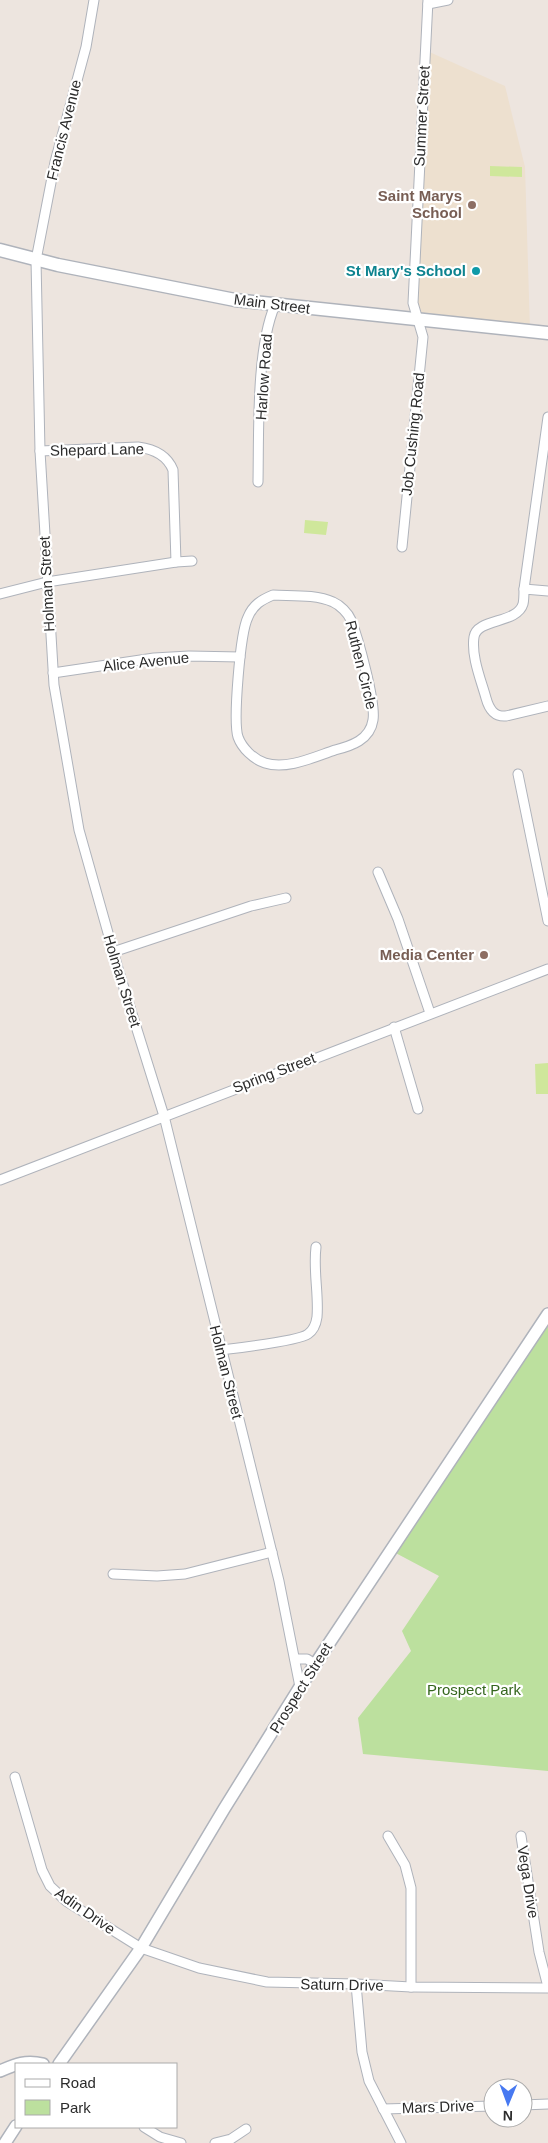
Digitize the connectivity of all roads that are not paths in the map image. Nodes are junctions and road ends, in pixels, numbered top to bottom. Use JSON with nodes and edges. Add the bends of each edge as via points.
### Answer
{"nodes":[{"id":1,"x":94,"y":0,"type":"edge"},
{"id":2,"x":448,"y":0,"type":"edge"},
{"id":3,"x":428,"y":2,"type":"edge"},
{"id":4,"x":0,"y":250,"type":"edge"},
{"id":5,"x":36,"y":260,"type":"junction"},
{"id":6,"x":275,"y":305,"type":"junction"},
{"id":7,"x":420,"y":321,"type":"junction"},
{"id":8,"x":548,"y":333,"type":"edge"},
{"id":9,"x":548,"y":417,"type":"edge"},
{"id":10,"x":40,"y":451,"type":"junction"},
{"id":11,"x":258,"y":482,"type":"dead end"},
{"id":12,"x":402,"y":547,"type":"dead end"},
{"id":13,"x":192,"y":561,"type":"dead end"},
{"id":14,"x":176,"y":562,"type":"junction"},
{"id":15,"x":47,"y":582,"type":"junction"},
{"id":16,"x":524,"y":589,"type":"junction"},
{"id":17,"x":548,"y":591,"type":"edge"},
{"id":18,"x":0,"y":594,"type":"edge"},
{"id":19,"x":240,"y":658,"type":"junction"},
{"id":20,"x":53,"y":673,"type":"junction"},
{"id":21,"x":548,"y":706,"type":"edge"},
{"id":22,"x":518,"y":774,"type":"dead end"},
{"id":23,"x":378,"y":872,"type":"dead end"},
{"id":24,"x":286,"y":898,"type":"dead end"},
{"id":25,"x":548,"y":921,"type":"edge"},
{"id":26,"x":113,"y":952,"type":"junction"},
{"id":27,"x":548,"y":969,"type":"edge"},
{"id":28,"x":430,"y":1012,"type":"junction"},
{"id":29,"x":394,"y":1027,"type":"junction"},
{"id":30,"x":418,"y":1109,"type":"dead end"},
{"id":31,"x":164,"y":1116,"type":"junction"},
{"id":32,"x":0,"y":1180,"type":"edge"},
{"id":33,"x":316,"y":1248,"type":"dead end"},
{"id":34,"x":548,"y":1314,"type":"edge"},
{"id":35,"x":221,"y":1350,"type":"junction"},
{"id":36,"x":272,"y":1552,"type":"junction"},
{"id":37,"x":113,"y":1574,"type":"dead end"},
{"id":38,"x":295,"y":1659,"type":"junction"},
{"id":39,"x":315,"y":1664,"type":"junction"},
{"id":40,"x":300,"y":1687,"type":"junction"},
{"id":41,"x":15,"y":1777,"type":"dead end"},
{"id":42,"x":388,"y":1836,"type":"dead end"},
{"id":43,"x":521,"y":1836,"type":"dead end"},
{"id":44,"x":141,"y":1948,"type":"junction"},
{"id":45,"x":356,"y":1984,"type":"junction"},
{"id":46,"x":411,"y":1987,"type":"junction"},
{"id":47,"x":548,"y":1987,"type":"edge"},
{"id":48,"x":19,"y":2063,"type":"edge"},
{"id":49,"x":39,"y":2063,"type":"edge"},
{"id":50,"x":60,"y":2063,"type":"edge"},
{"id":51,"x":15,"y":2065,"type":"edge"},
{"id":52,"x":0,"y":2071,"type":"edge"},
{"id":53,"x":533,"y":2104,"type":"edge"},
{"id":54,"x":548,"y":2104,"type":"edge"},
{"id":55,"x":483,"y":2106,"type":"edge"},
{"id":56,"x":383,"y":2109,"type":"junction"},
{"id":57,"x":15,"y":2128,"type":"edge"},
{"id":58,"x":146,"y":2128,"type":"edge"},
{"id":59,"x":246,"y":2129,"type":"dead end"},
{"id":60,"x":5,"y":2143,"type":"edge"},
{"id":61,"x":181,"y":2143,"type":"edge"},
{"id":62,"x":215,"y":2143,"type":"edge"},
{"id":63,"x":401,"y":2143,"type":"edge"}],
"edges":[{"from":1,"to":5,"type":"street","name":"Francis Avenue","via":[[86,47],[55,162]]},
{"from":2,"to":3,"type":"street"},
{"from":3,"to":7,"type":"street","name":"Summer Street","via":[[414,303]]},
{"from":4,"to":5,"type":"main road","name":"Main Street"},
{"from":5,"to":6,"type":"main road","name":"Main Street","via":[[234,300]]},
{"from":5,"to":10,"type":"street","name":"Holman Street"},
{"from":6,"to":7,"type":"main road","name":"Main Street"},
{"from":6,"to":11,"type":"street","name":"Harlow Road","via":[[268,321],[263,365]]},
{"from":7,"to":8,"type":"main road","name":"Main Street"},
{"from":7,"to":12,"type":"street","name":"Job Cushing Road","via":[[423,337]]},
{"from":9,"to":16,"type":"street"},
{"from":10,"to":14,"type":"street","name":"Shepard Lane","via":[[138,447],[161,454],[173,470]]},
{"from":10,"to":15,"type":"street","name":"Holman Street"},
{"from":13,"to":14,"type":"street"},
{"from":14,"to":15,"type":"street"},
{"from":15,"to":18,"type":"street"},
{"from":15,"to":20,"type":"street","name":"Holman Street"},
{"from":16,"to":17,"type":"street"},
{"from":16,"to":21,"type":"street","via":[[523,605],[515,615],[477,630],[475,654],[488,705],[494,713],[506,716]]},
{"from":19,"to":19,"type":"street","name":"Ruthen Circle","via":[[237,730],[244,747],[258,760],[272,764],[293,763],[355,745],[370,730],[374,716],[372,695],[351,618],[333,602],[273,596],[261,600],[247,618]]},
{"from":19,"to":20,"type":"street","name":"Alice Avenue","via":[[154,658]]},
{"from":20,"to":26,"type":"street","name":"Holman Street","via":[[74,808]]},
{"from":22,"to":25,"type":"street"},
{"from":23,"to":28,"type":"street"},
{"from":24,"to":26,"type":"street","via":[[251,906]]},
{"from":26,"to":31,"type":"street","name":"Holman Street"},
{"from":27,"to":28,"type":"street","name":"Spring Street"},
{"from":28,"to":29,"type":"street","name":"Spring Street"},
{"from":29,"to":30,"type":"street"},
{"from":29,"to":31,"type":"street","name":"Spring Street"},
{"from":31,"to":32,"type":"street","name":"Spring Street"},
{"from":31,"to":35,"type":"street","name":"Holman Street"},
{"from":33,"to":35,"type":"street","via":[[317,1318],[308,1335]]},
{"from":34,"to":39,"type":"street","name":"Prospect Street"},
{"from":35,"to":36,"type":"street","name":"Holman Street"},
{"from":36,"to":37,"type":"street","via":[[186,1574]]},
{"from":36,"to":38,"type":"street","name":"Holman Street"},
{"from":38,"to":39,"type":"street","via":[[307,1659]]},
{"from":38,"to":40,"type":"street","name":"Holman Street"},
{"from":39,"to":40,"type":"street","name":"Prospect Street"},
{"from":40,"to":44,"type":"street","name":"Prospect Street"},
{"from":41,"to":44,"type":"street","name":"Adin Drive","via":[[42,1870],[50,1886],[66,1901]]},
{"from":42,"to":46,"type":"street","via":[[405,1865],[412,1888]]},
{"from":43,"to":47,"type":"street","name":"Vega Drive","via":[[539,1952]]},
{"from":44,"to":45,"type":"street","name":"Saturn Drive","via":[[199,1968],[252,1981]]},
{"from":44,"to":50,"type":"street","name":"Prospect Street"},
{"from":45,"to":46,"type":"street","name":"Saturn Drive"},
{"from":45,"to":56,"type":"street","via":[[364,2062]]},
{"from":46,"to":47,"type":"street","name":"Saturn Drive"},
{"from":48,"to":49,"type":"street"},
{"from":51,"to":52,"type":"street"},
{"from":53,"to":54,"type":"street"},
{"from":55,"to":56,"type":"street","name":"Mars Drive"},
{"from":56,"to":63,"type":"street"},
{"from":57,"to":60,"type":"street"},
{"from":58,"to":61,"type":"street"},
{"from":59,"to":62,"type":"street","via":[[231,2140]]}]}
